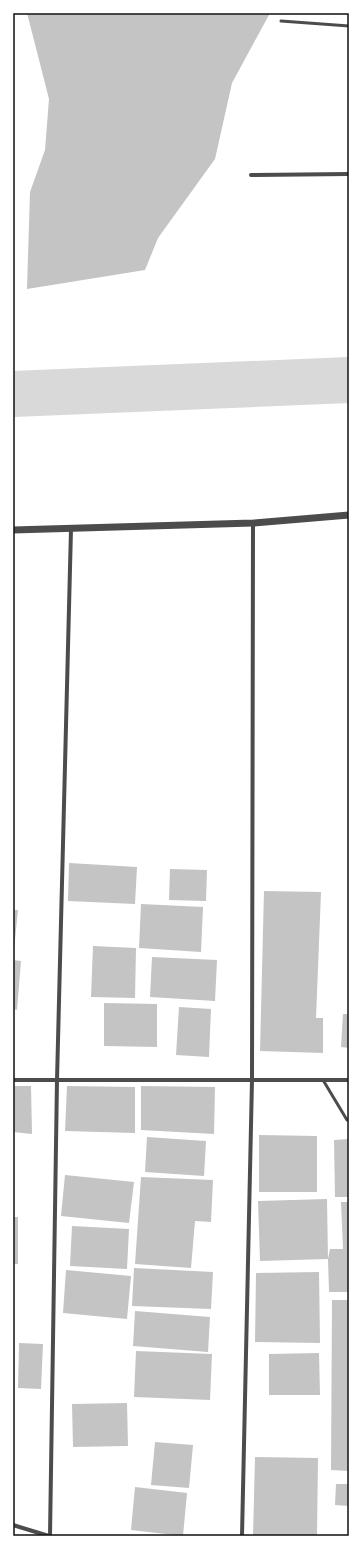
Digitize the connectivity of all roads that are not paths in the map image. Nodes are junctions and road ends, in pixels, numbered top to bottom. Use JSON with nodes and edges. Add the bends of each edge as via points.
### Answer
{"nodes":[{"id":1,"x":280,"y":21,"type":"dead end"},
{"id":2,"x":349,"y":26,"type":"edge"},
{"id":3,"x":349,"y":174,"type":"edge"},
{"id":4,"x":251,"y":175,"type":"dead end"},
{"id":5,"x":349,"y":515,"type":"edge"},
{"id":6,"x":253,"y":523,"type":"junction"},
{"id":7,"x":71,"y":529,"type":"junction"},
{"id":8,"x":13,"y":530,"type":"edge"},
{"id":9,"x":13,"y":1080,"type":"edge"},
{"id":10,"x":58,"y":1080,"type":"junction"},
{"id":11,"x":252,"y":1080,"type":"junction"},
{"id":12,"x":323,"y":1080,"type":"junction"},
{"id":13,"x":349,"y":1080,"type":"edge"},
{"id":14,"x":349,"y":1120,"type":"edge"},
{"id":15,"x":13,"y":1524,"type":"edge"},
{"id":16,"x":50,"y":1536,"type":"edge"},
{"id":17,"x":242,"y":1536,"type":"edge"}],
"edges":[{"from":1,"to":2,"type":"lane"},
{"from":3,"to":4,"type":"street"},
{"from":5,"to":6,"type":"street"},
{"from":6,"to":7,"type":"street"},
{"from":6,"to":11,"type":"street"},
{"from":7,"to":8,"type":"street"},
{"from":7,"to":10,"type":"street"},
{"from":9,"to":10,"type":"street"},
{"from":10,"to":11,"type":"street"},
{"from":10,"to":16,"type":"street"},
{"from":11,"to":12,"type":"street"},
{"from":11,"to":17,"type":"street"},
{"from":12,"to":13,"type":"street"},
{"from":12,"to":14,"type":"lane","via":[[346,1120]]},
{"from":15,"to":16,"type":"street"}]}
